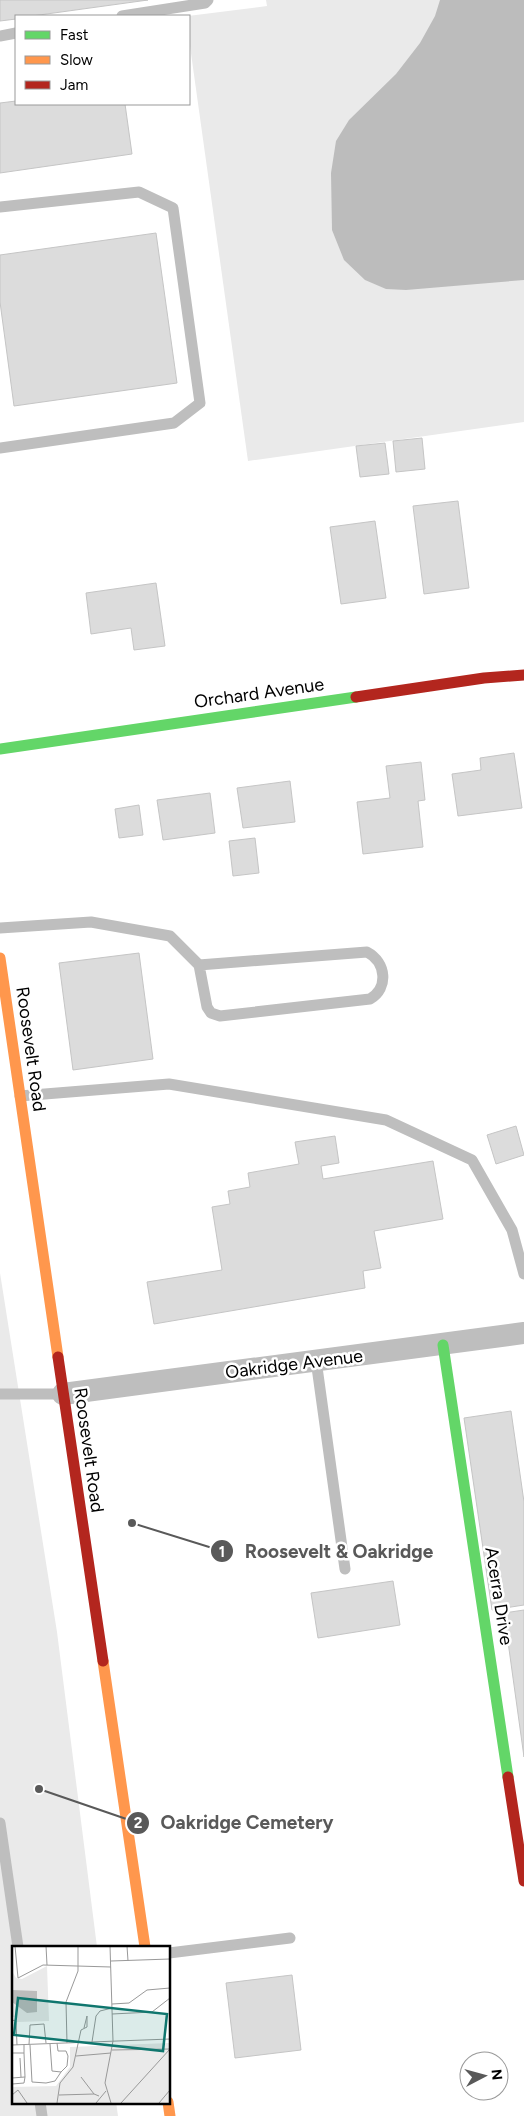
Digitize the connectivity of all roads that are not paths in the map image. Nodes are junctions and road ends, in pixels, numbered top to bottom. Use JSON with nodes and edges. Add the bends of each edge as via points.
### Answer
{"nodes":[{"id":1,"x":208,"y":0,"type":"edge"},
{"id":2,"x":128,"y":15,"type":"edge"},
{"id":3,"x":15,"y":33,"type":"edge"},
{"id":4,"x":0,"y":36,"type":"edge"},
{"id":5,"x":0,"y":207,"type":"edge"},
{"id":6,"x":0,"y":448,"type":"edge"},
{"id":7,"x":524,"y":675,"type":"edge"},
{"id":8,"x":0,"y":749,"type":"edge"},
{"id":9,"x":0,"y":928,"type":"edge"},
{"id":10,"x":0,"y":958,"type":"edge"},
{"id":11,"x":199,"y":965,"type":"junction"},
{"id":12,"x":20,"y":1096,"type":"junction"},
{"id":13,"x":524,"y":1274,"type":"edge"},
{"id":14,"x":524,"y":1333,"type":"edge"},
{"id":15,"x":444,"y":1345,"type":"junction"},
{"id":16,"x":316,"y":1360,"type":"junction"},
{"id":17,"x":0,"y":1394,"type":"edge"},
{"id":18,"x":64,"y":1394,"type":"junction"},
{"id":19,"x":345,"y":1569,"type":"dead end"},
{"id":20,"x":0,"y":1823,"type":"edge"},
{"id":21,"x":524,"y":1881,"type":"edge"},
{"id":22,"x":290,"y":1938,"type":"dead end"},
{"id":23,"x":18,"y":1946,"type":"edge"},
{"id":24,"x":145,"y":1946,"type":"edge"},
{"id":25,"x":170,"y":1953,"type":"edge"}],
"edges":[{"from":1,"to":2,"type":"lane"},
{"from":3,"to":4,"type":"lane"},
{"from":5,"to":6,"type":"lane","via":[[139,192],[173,208],[200,403],[174,423]]},
{"from":7,"to":8,"type":"street","name":"Orchard Avenue","via":[[474,679]]},
{"from":9,"to":11,"type":"lane","via":[[91,922],[170,936]]},
{"from":10,"to":12,"type":"street","name":"Roosevelt Road"},
{"from":11,"to":11,"type":"lane","via":[[367,952],[375,956],[381,967],[382,988],[370,999],[220,1016],[207,1008]]},
{"from":12,"to":13,"type":"lane","via":[[168,1084],[386,1120],[472,1160],[512,1230]]},
{"from":12,"to":18,"type":"street","name":"Roosevelt Road"},
{"from":14,"to":15,"type":"street","name":"Oakridge Avenue"},
{"from":15,"to":16,"type":"street","name":"Oakridge Avenue"},
{"from":15,"to":21,"type":"street","name":"Acerra Drive"},
{"from":16,"to":18,"type":"street","name":"Oakridge Avenue"},
{"from":16,"to":19,"type":"lane"},
{"from":17,"to":18,"type":"lane"},
{"from":18,"to":24,"type":"street","name":"Roosevelt Road"},
{"from":20,"to":23,"type":"lane"},
{"from":22,"to":25,"type":"lane"}]}
